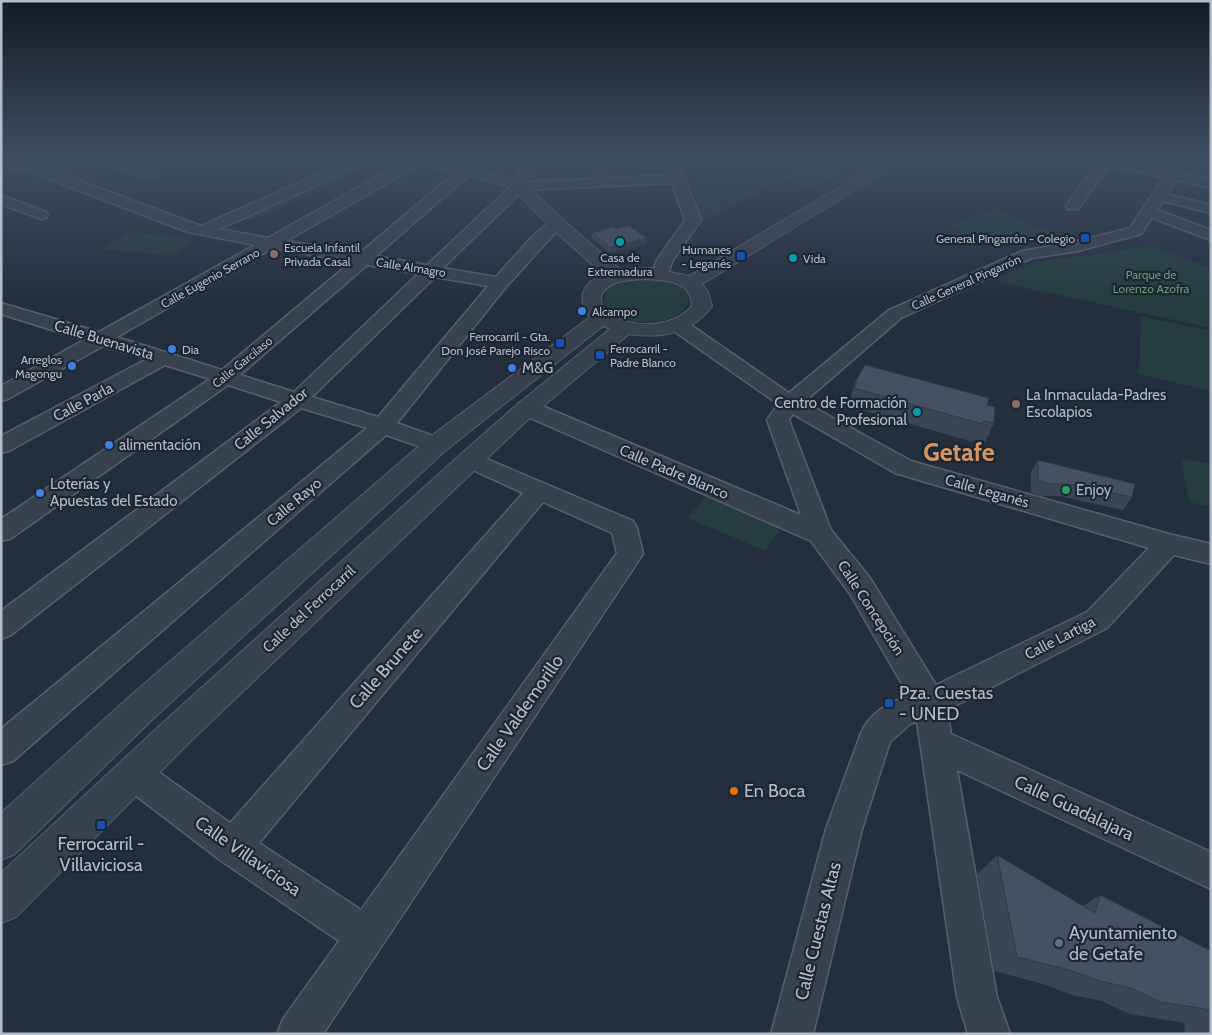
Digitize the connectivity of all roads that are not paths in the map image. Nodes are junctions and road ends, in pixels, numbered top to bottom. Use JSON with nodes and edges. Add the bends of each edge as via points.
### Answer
{"nodes":[{"id":1,"x":17,"y":205,"type":"edge"},
{"id":2,"x":130,"y":205,"type":"edge"},
{"id":3,"x":260,"y":205,"type":"edge"},
{"id":4,"x":335,"y":205,"type":"edge"},
{"id":5,"x":426,"y":205,"type":"edge"},
{"id":6,"x":499,"y":205,"type":"edge"},
{"id":7,"x":538,"y":205,"type":"edge"},
{"id":8,"x":687,"y":205,"type":"edge"},
{"id":9,"x":796,"y":205,"type":"edge"},
{"id":10,"x":811,"y":205,"type":"edge"},
{"id":11,"x":1153,"y":205,"type":"edge"},
{"id":12,"x":1196,"y":205,"type":"edge"},
{"id":13,"x":1211,"y":209,"type":"edge"},
{"id":14,"x":1149,"y":212,"type":"junction"},
{"id":15,"x":41,"y":215,"type":"dead end"},
{"id":16,"x":556,"y":224,"type":"junction"},
{"id":17,"x":204,"y":230,"type":"junction"},
{"id":18,"x":1211,"y":235,"type":"edge"},
{"id":19,"x":272,"y":243,"type":"junction"},
{"id":20,"x":364,"y":259,"type":"junction"},
{"id":21,"x":431,"y":270,"type":"junction"},
{"id":22,"x":617,"y":276,"type":"junction"},
{"id":23,"x":675,"y":278,"type":"junction"},
{"id":24,"x":500,"y":282,"type":"junction"},
{"id":25,"x":1,"y":308,"type":"edge"},
{"id":26,"x":613,"y":322,"type":"junction"},
{"id":27,"x":678,"y":325,"type":"junction"},
{"id":28,"x":100,"y":339,"type":"junction"},
{"id":29,"x":164,"y":358,"type":"junction"},
{"id":30,"x":225,"y":378,"type":"junction"},
{"id":31,"x":1,"y":395,"type":"edge"},
{"id":32,"x":297,"y":400,"type":"junction"},
{"id":33,"x":790,"y":403,"type":"junction"},
{"id":34,"x":527,"y":408,"type":"junction"},
{"id":35,"x":383,"y":426,"type":"junction"},
{"id":36,"x":436,"y":445,"type":"junction"},
{"id":37,"x":1,"y":446,"type":"edge"},
{"id":38,"x":470,"y":460,"type":"junction"},
{"id":39,"x":540,"y":490,"type":"junction"},
{"id":40,"x":1,"y":532,"type":"edge"},
{"id":41,"x":820,"y":534,"type":"junction"},
{"id":42,"x":1169,"y":544,"type":"junction"},
{"id":43,"x":1211,"y":554,"type":"edge"},
{"id":44,"x":1,"y":627,"type":"edge"},
{"id":45,"x":930,"y":703,"type":"junction"},
{"id":46,"x":937,"y":744,"type":"junction"},
{"id":47,"x":1,"y":750,"type":"edge"},
{"id":48,"x":134,"y":774,"type":"junction"},
{"id":49,"x":844,"y":829,"type":"joint"},
{"id":50,"x":1,"y":840,"type":"edge"},
{"id":51,"x":233,"y":847,"type":"junction"},
{"id":52,"x":1211,"y":871,"type":"edge"},
{"id":53,"x":1,"y":902,"type":"edge"},
{"id":54,"x":365,"y":936,"type":"junction"},
{"id":55,"x":298,"y":1034,"type":"edge"},
{"id":56,"x":792,"y":1034,"type":"edge"},
{"id":57,"x":989,"y":1034,"type":"edge"}],
"edges":[{"from":1,"to":15,"type":"street"},
{"from":2,"to":17,"type":"street","name":"Calle Almagro","via":[[193,229]]},
{"from":3,"to":17,"type":"street"},
{"from":4,"to":19,"type":"street","name":"Calle Eugenio Serrano"},
{"from":5,"to":20,"type":"street","name":"Calle Garcilaso"},
{"from":6,"to":21,"type":"street","name":"Calle Salvador"},
{"from":7,"to":16,"type":"street"},
{"from":8,"to":23,"type":"street","via":[[693,220],[665,260]]},
{"from":9,"to":23,"type":"street"},
{"from":10,"to":23,"type":"street"},
{"from":11,"to":14,"type":"street","name":"Calle General Pingarrón"},
{"from":12,"to":13,"type":"street"},
{"from":14,"to":18,"type":"street"},
{"from":14,"to":33,"type":"street","name":"Calle General Pingarrón","via":[[1136,231],[1078,246],[1028,254],[895,314]]},
{"from":16,"to":22,"type":"street"},
{"from":16,"to":24,"type":"street","name":"Calle Rayo"},
{"from":17,"to":19,"type":"street","name":"Calle Almagro"},
{"from":19,"to":20,"type":"street","name":"Calle Almagro"},
{"from":19,"to":28,"type":"street","name":"Calle Eugenio Serrano"},
{"from":20,"to":21,"type":"street","name":"Calle Almagro"},
{"from":20,"to":30,"type":"street","name":"Calle Garcilaso"},
{"from":21,"to":24,"type":"street","name":"Calle Almagro"},
{"from":21,"to":32,"type":"street","name":"Calle Salvador"},
{"from":22,"to":23,"type":"street"},
{"from":22,"to":26,"type":"street","via":[[598,286],[590,300],[592,308]]},
{"from":23,"to":27,"type":"street","via":[[697,290],[702,306],[690,320]]},
{"from":24,"to":35,"type":"street","name":"Calle Rayo"},
{"from":25,"to":28,"type":"street","name":"Calle Buenavista"},
{"from":26,"to":27,"type":"street","via":[[652,330]]},
{"from":26,"to":34,"type":"street","name":"Calle del Ferrocarril"},
{"from":26,"to":36,"type":"street"},
{"from":27,"to":33,"type":"street","name":"Calle Leganés"},
{"from":28,"to":29,"type":"street","name":"Calle Buenavista"},
{"from":28,"to":31,"type":"street","name":"Calle Eugenio Serrano"},
{"from":29,"to":30,"type":"street","name":"Calle Buenavista"},
{"from":29,"to":37,"type":"street","name":"Calle Parla"},
{"from":30,"to":32,"type":"street","name":"Calle Buenavista"},
{"from":30,"to":40,"type":"street","name":"Calle Garcilaso"},
{"from":32,"to":35,"type":"street","name":"Calle Buenavista"},
{"from":32,"to":44,"type":"street","name":"Calle Salvador"},
{"from":33,"to":41,"type":"street","name":"Calle Concepción","via":[[778,420]]},
{"from":33,"to":42,"type":"street","name":"Calle Leganés","via":[[903,467]]},
{"from":34,"to":38,"type":"street","name":"Calle del Ferrocarril"},
{"from":34,"to":41,"type":"street","name":"Calle Padre Blanco"},
{"from":35,"to":36,"type":"street","name":"Calle Buenavista"},
{"from":35,"to":47,"type":"street","name":"Calle Rayo"},
{"from":36,"to":50,"type":"street","via":[[141,708]]},
{"from":38,"to":39,"type":"street","name":"Calle Valdemorillo"},
{"from":38,"to":48,"type":"street","name":"Calle del Ferrocarril"},
{"from":39,"to":51,"type":"street","name":"Calle Brunete"},
{"from":39,"to":54,"type":"street","name":"Calle Valdemorillo","via":[[624,528],[630,554]]},
{"from":41,"to":45,"type":"street","name":"Calle Concepción","via":[[860,586]]},
{"from":42,"to":43,"type":"street","name":"Calle Leganés"},
{"from":42,"to":45,"type":"street","name":"Calle Lartiga","via":[[1097,620]]},
{"from":45,"to":46,"type":"street"},
{"from":45,"to":49,"type":"street","name":"Calle Lartiga","via":[[900,713],[877,732]]},
{"from":46,"to":52,"type":"street","name":"Calle Guadalajara"},
{"from":46,"to":57,"type":"street","via":[[977,997]]},
{"from":48,"to":51,"type":"street","name":"Calle Villaviciosa"},
{"from":48,"to":53,"type":"street","name":"Calle del Ferrocarril"},
{"from":49,"to":56,"type":"street","name":"Calle Cuestas Altas"},
{"from":51,"to":54,"type":"street","name":"Calle Villaviciosa"},
{"from":54,"to":55,"type":"street","name":"Calle Valdemorillo"}]}
